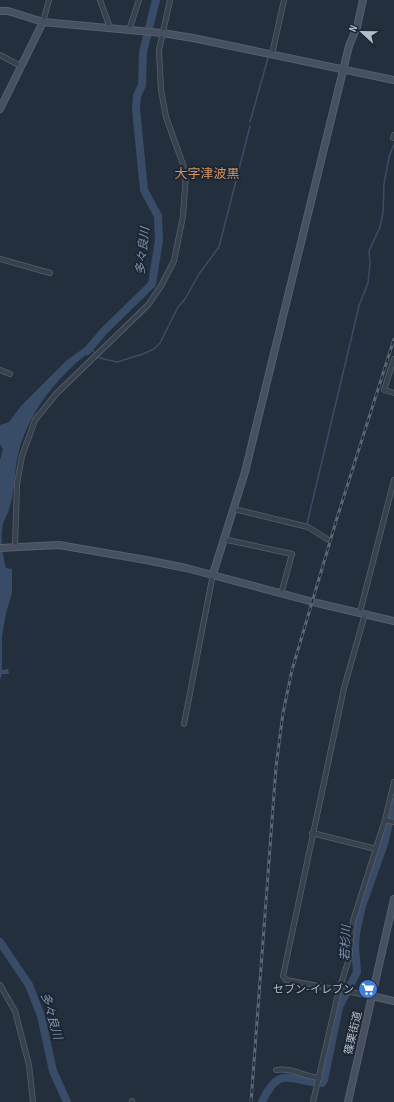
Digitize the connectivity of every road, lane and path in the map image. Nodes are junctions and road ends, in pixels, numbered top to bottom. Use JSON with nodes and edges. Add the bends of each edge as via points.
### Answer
{"nodes":[{"id":1,"x":49,"y":0,"type":"edge"},
{"id":2,"x":100,"y":0,"type":"edge"},
{"id":3,"x":139,"y":0,"type":"edge"},
{"id":4,"x":170,"y":0,"type":"edge"},
{"id":5,"x":284,"y":0,"type":"edge"},
{"id":6,"x":363,"y":0,"type":"edge"},
{"id":7,"x":0,"y":11,"type":"edge"},
{"id":8,"x":43,"y":22,"type":"junction"},
{"id":9,"x":110,"y":28,"type":"junction"},
{"id":10,"x":131,"y":30,"type":"junction"},
{"id":11,"x":161,"y":33,"type":"junction"},
{"id":12,"x":272,"y":54,"type":"junction"},
{"id":13,"x":0,"y":55,"type":"edge"},
{"id":14,"x":21,"y":66,"type":"junction"},
{"id":15,"x":344,"y":69,"type":"junction"},
{"id":16,"x":394,"y":80,"type":"edge"},
{"id":17,"x":3,"y":97,"type":"edge"},
{"id":18,"x":0,"y":109,"type":"edge"},
{"id":19,"x":0,"y":259,"type":"edge"},
{"id":20,"x":50,"y":272,"type":"dead end"},
{"id":21,"x":394,"y":359,"type":"edge"},
{"id":22,"x":0,"y":370,"type":"edge"},
{"id":23,"x":10,"y":374,"type":"dead end"},
{"id":24,"x":394,"y":393,"type":"edge"},
{"id":25,"x":394,"y":480,"type":"edge"},
{"id":26,"x":234,"y":509,"type":"junction"},
{"id":27,"x":223,"y":539,"type":"junction"},
{"id":28,"x":327,"y":540,"type":"dead end"},
{"id":29,"x":13,"y":547,"type":"junction"},
{"id":30,"x":0,"y":548,"type":"edge"},
{"id":31,"x":213,"y":574,"type":"junction"},
{"id":32,"x":280,"y":594,"type":"junction"},
{"id":33,"x":363,"y":613,"type":"junction"},
{"id":34,"x":394,"y":621,"type":"edge"},
{"id":35,"x":184,"y":724,"type":"dead end"},
{"id":36,"x":394,"y":782,"type":"edge"},
{"id":37,"x":384,"y":820,"type":"junction"},
{"id":38,"x":394,"y":822,"type":"edge"},
{"id":39,"x":312,"y":833,"type":"junction"},
{"id":40,"x":376,"y":849,"type":"junction"},
{"id":41,"x":394,"y":899,"type":"edge"},
{"id":42,"x":0,"y":984,"type":"edge"},
{"id":43,"x":339,"y":990,"type":"junction"},
{"id":44,"x":372,"y":996,"type":"junction"},
{"id":45,"x":394,"y":1001,"type":"edge"},
{"id":46,"x":276,"y":1070,"type":"dead end"},
{"id":47,"x":320,"y":1078,"type":"junction"},
{"id":48,"x":33,"y":1102,"type":"edge"},
{"id":49,"x":312,"y":1102,"type":"edge"},
{"id":50,"x":348,"y":1102,"type":"edge"}],
"edges":[{"from":1,"to":8,"type":"street"},
{"from":2,"to":9,"type":"street"},
{"from":3,"to":10,"type":"street"},
{"from":4,"to":11,"type":"street"},
{"from":5,"to":12,"type":"street"},
{"from":6,"to":15,"type":"street"},
{"from":7,"to":8,"type":"street"},
{"from":8,"to":9,"type":"street"},
{"from":8,"to":14,"type":"street"},
{"from":9,"to":10,"type":"street"},
{"from":10,"to":11,"type":"street"},
{"from":11,"to":12,"type":"street"},
{"from":11,"to":29,"type":"street","via":[[161,90],[166,117],[186,173],[183,216],[174,261],[148,305],[56,394],[35,420],[22,456]]},
{"from":12,"to":15,"type":"street"},
{"from":13,"to":14,"type":"street"},
{"from":14,"to":17,"type":"street"},
{"from":15,"to":16,"type":"street"},
{"from":15,"to":26,"type":"street"},
{"from":17,"to":18,"type":"street"},
{"from":19,"to":20,"type":"street"},
{"from":21,"to":24,"type":"street","via":[[384,390]]},
{"from":22,"to":23,"type":"street"},
{"from":25,"to":33,"type":"street"},
{"from":26,"to":27,"type":"street"},
{"from":26,"to":28,"type":"street","via":[[308,527]]},
{"from":27,"to":31,"type":"street"},
{"from":27,"to":32,"type":"street","via":[[292,554]]},
{"from":29,"to":30,"type":"street"},
{"from":29,"to":31,"type":"street","via":[[60,545]]},
{"from":31,"to":32,"type":"street"},
{"from":31,"to":35,"type":"street"},
{"from":32,"to":33,"type":"street"},
{"from":33,"to":34,"type":"street"},
{"from":33,"to":39,"type":"street"},
{"from":36,"to":37,"type":"street"},
{"from":37,"to":38,"type":"street"},
{"from":37,"to":40,"type":"street"},
{"from":39,"to":40,"type":"street"},
{"from":39,"to":43,"type":"street","via":[[284,978]]},
{"from":40,"to":43,"type":"street","via":[[353,921],[349,960]]},
{"from":41,"to":44,"type":"street","name":"篠栗街道"},
{"from":42,"to":48,"type":"street","via":[[15,1011],[29,1065]]},
{"from":43,"to":44,"type":"street"},
{"from":43,"to":47,"type":"street"},
{"from":44,"to":45,"type":"street"},
{"from":44,"to":50,"type":"street","name":"篠栗街道"},
{"from":46,"to":47,"type":"street","via":[[290,1069],[308,1077]]},
{"from":47,"to":49,"type":"street"}]}
